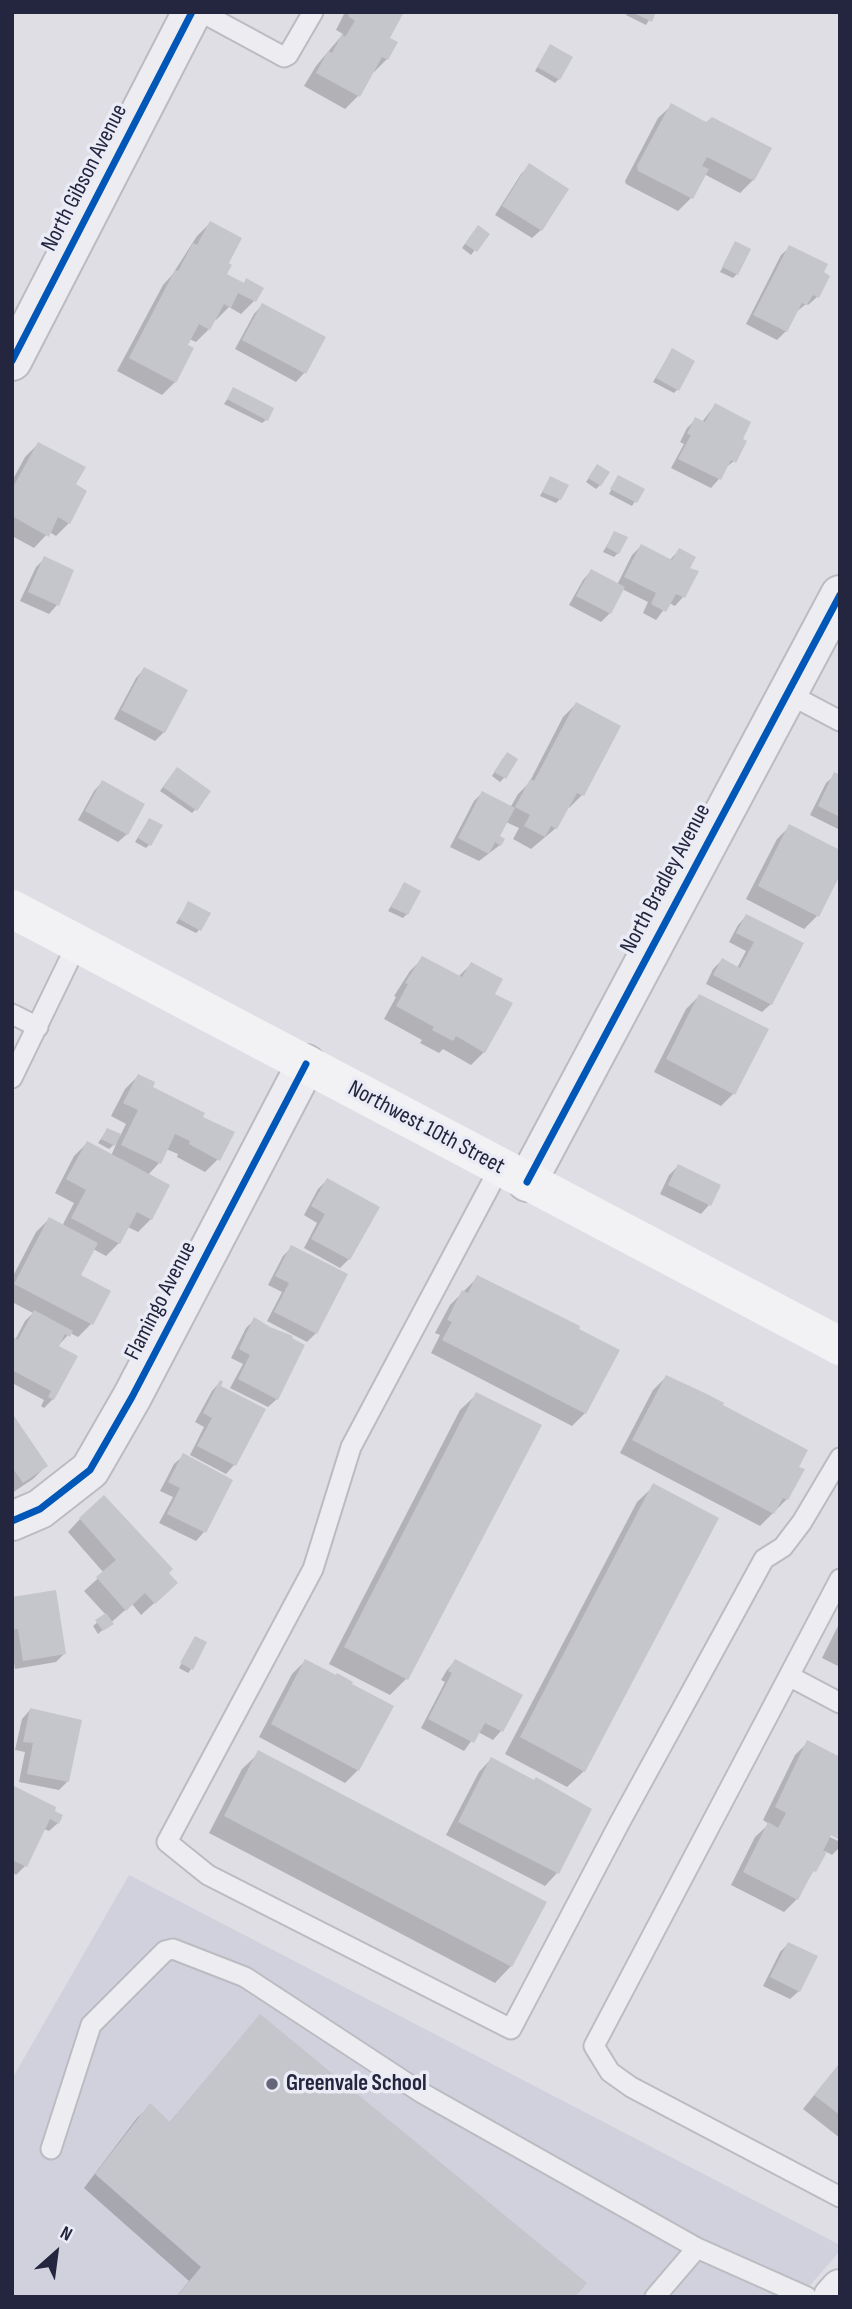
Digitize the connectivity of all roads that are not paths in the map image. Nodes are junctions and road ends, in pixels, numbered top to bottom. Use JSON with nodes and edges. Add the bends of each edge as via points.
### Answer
{"nodes":[{"id":1,"x":192,"y":12,"type":"edge"},
{"id":2,"x":201,"y":12,"type":"edge"},
{"id":3,"x":313,"y":12,"type":"edge"},
{"id":4,"x":12,"y":360,"type":"edge"},
{"id":5,"x":840,"y":595,"type":"edge"},
{"id":6,"x":788,"y":693,"type":"junction"},
{"id":7,"x":840,"y":721,"type":"edge"},
{"id":8,"x":12,"y":909,"type":"edge"},
{"id":9,"x":78,"y":942,"type":"junction"},
{"id":10,"x":12,"y":1013,"type":"edge"},
{"id":11,"x":38,"y":1027,"type":"junction"},
{"id":12,"x":306,"y":1063,"type":"junction"},
{"id":13,"x":12,"y":1078,"type":"edge"},
{"id":14,"x":514,"y":1174,"type":"junction"},
{"id":15,"x":840,"y":1346,"type":"edge"},
{"id":16,"x":840,"y":1458,"type":"edge"},
{"id":17,"x":12,"y":1521,"type":"edge"},
{"id":18,"x":840,"y":1579,"type":"edge"},
{"id":19,"x":789,"y":1676,"type":"junction"},
{"id":20,"x":840,"y":1703,"type":"edge"},
{"id":21,"x":51,"y":2149,"type":"dead end"},
{"id":22,"x":840,"y":2197,"type":"edge"},
{"id":23,"x":697,"y":2248,"type":"junction"},
{"id":24,"x":840,"y":2289,"type":"edge"},
{"id":25,"x":655,"y":2297,"type":"edge"},
{"id":26,"x":807,"y":2297,"type":"edge"},
{"id":27,"x":833,"y":2297,"type":"edge"}],
"edges":[{"from":1,"to":4,"type":"street","name":"North Gibson Avenue"},
{"from":2,"to":3,"type":"lane","via":[[284,57]]},
{"from":5,"to":6,"type":"street","name":"North Bradley Avenue"},
{"from":6,"to":7,"type":"lane"},
{"from":6,"to":14,"type":"street","name":"North Bradley Avenue"},
{"from":8,"to":9,"type":"main road","name":"Northwest 10th Street"},
{"from":9,"to":11,"type":"lane"},
{"from":9,"to":12,"type":"main road","name":"Northwest 10th Street"},
{"from":10,"to":11,"type":"lane"},
{"from":11,"to":13,"type":"lane"},
{"from":12,"to":14,"type":"main road","name":"Northwest 10th Street"},
{"from":12,"to":17,"type":"street","name":"Flamingo Avenue","via":[[90,1470],[40,1509]]},
{"from":14,"to":15,"type":"main road","name":"Northwest 10th Street"},
{"from":14,"to":16,"type":"lane","via":[[351,1447],[313,1569],[167,1842],[208,1875],[511,2029],[764,1559],[783,1547],[802,1522]]},
{"from":18,"to":19,"type":"lane"},
{"from":19,"to":20,"type":"lane"},
{"from":19,"to":22,"type":"lane","via":[[594,2046],[610,2072],[631,2087]]},
{"from":21,"to":23,"type":"lane","via":[[91,2025],[165,1951],[173,1949],[245,1977],[422,2093]]},
{"from":23,"to":25,"type":"lane"},
{"from":23,"to":26,"type":"lane"},
{"from":24,"to":27,"type":"street"}]}
